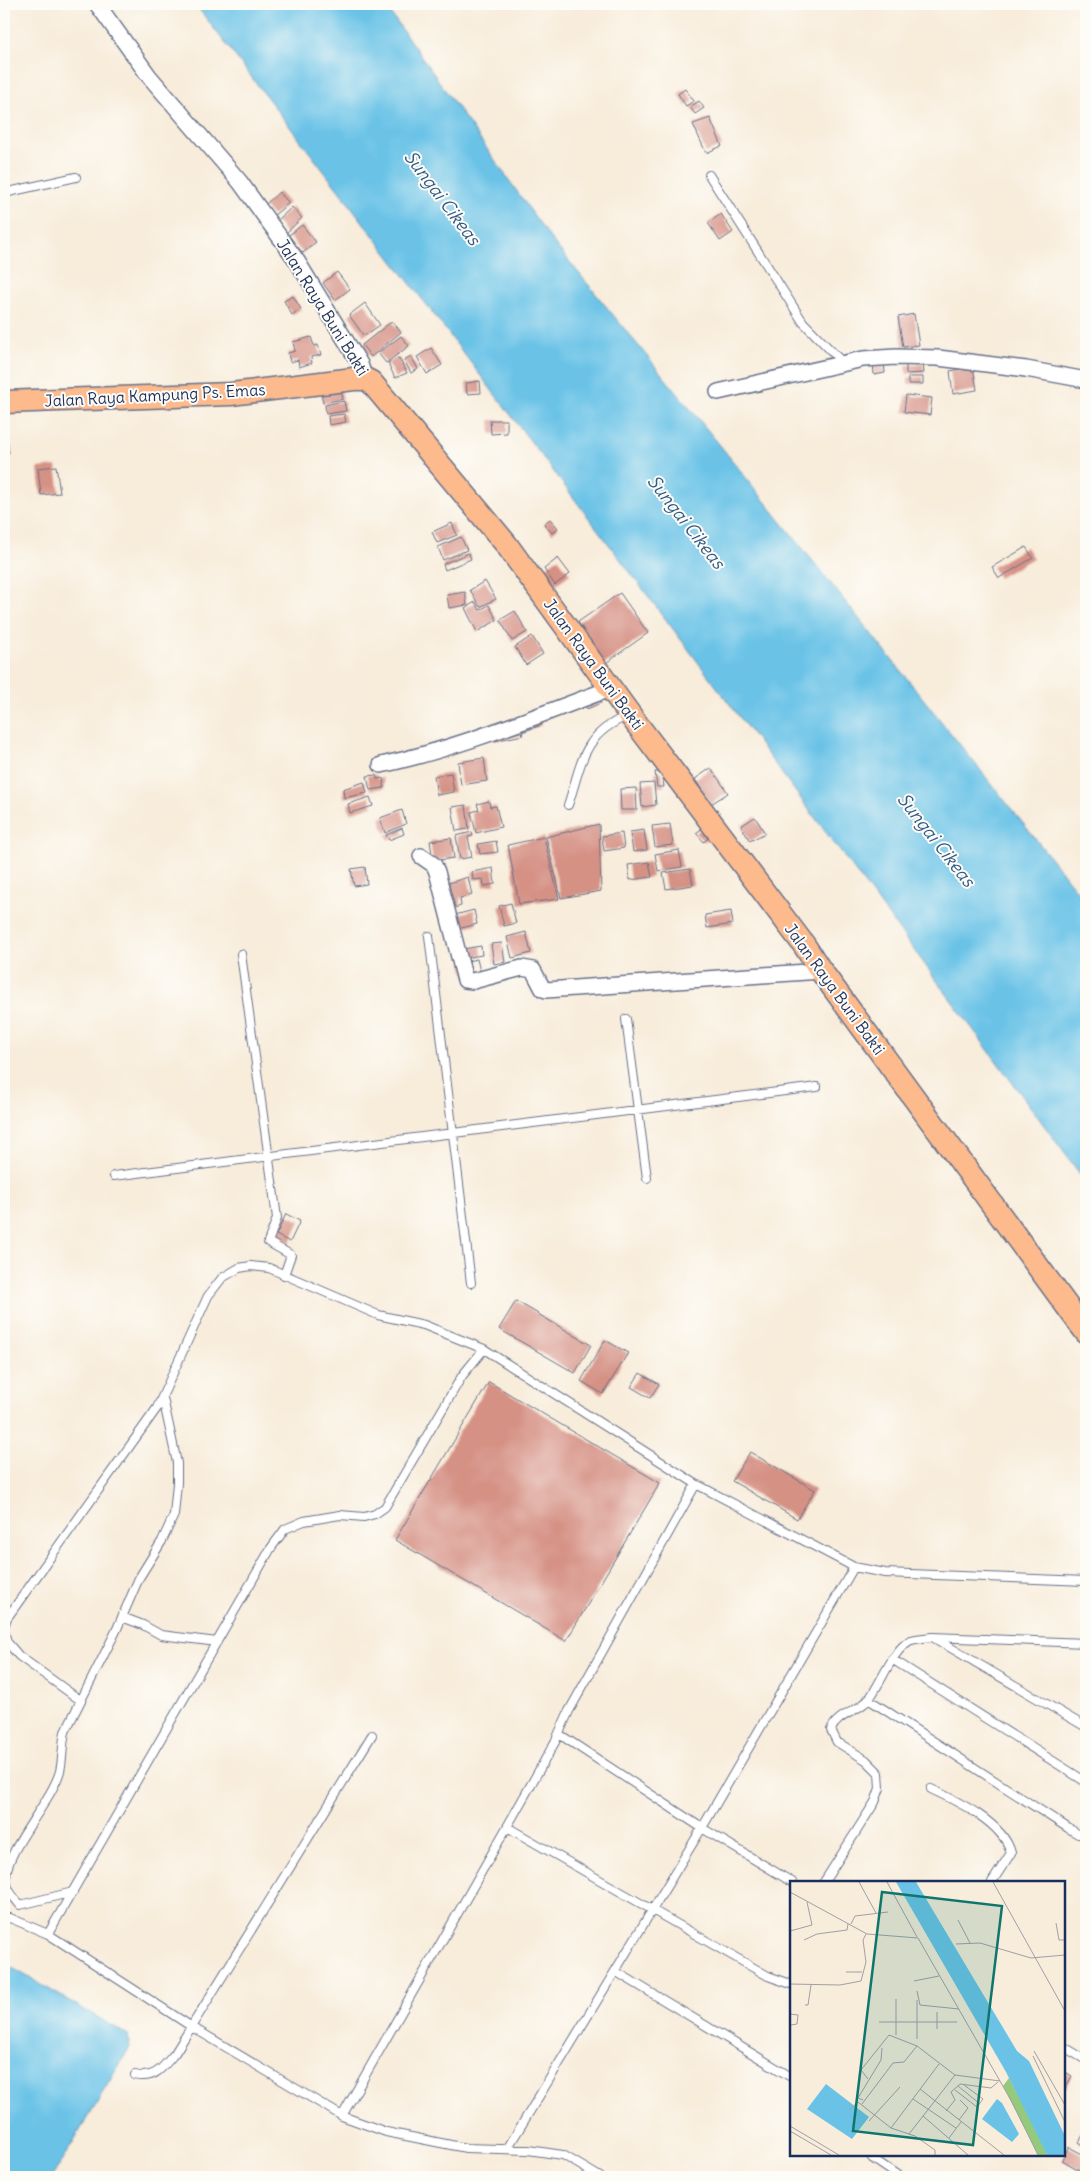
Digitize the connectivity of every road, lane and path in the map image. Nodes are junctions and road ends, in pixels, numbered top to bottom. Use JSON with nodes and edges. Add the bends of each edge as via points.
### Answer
{"nodes":[{"id":1,"x":97,"y":4,"type":"edge"},
{"id":2,"x":709,"y":175,"type":"dead end"},
{"id":3,"x":76,"y":177,"type":"dead end"},
{"id":4,"x":4,"y":193,"type":"edge"},
{"id":5,"x":844,"y":364,"type":"junction"},
{"id":6,"x":365,"y":379,"type":"junction"},
{"id":7,"x":1086,"y":380,"type":"edge"},
{"id":8,"x":718,"y":392,"type":"dead end"},
{"id":9,"x":4,"y":402,"type":"edge"},
{"id":10,"x":612,"y":688,"type":"junction"},
{"id":11,"x":630,"y":715,"type":"junction"},
{"id":12,"x":381,"y":765,"type":"dead end"},
{"id":13,"x":568,"y":805,"type":"dead end"},
{"id":14,"x":421,"y":856,"type":"dead end"},
{"id":15,"x":429,"y":936,"type":"dead end"},
{"id":16,"x":241,"y":954,"type":"dead end"},
{"id":17,"x":821,"y":971,"type":"junction"},
{"id":18,"x":626,"y":1018,"type":"dead end"},
{"id":19,"x":817,"y":1087,"type":"dead end"},
{"id":20,"x":638,"y":1110,"type":"junction"},
{"id":21,"x":453,"y":1133,"type":"junction"},
{"id":22,"x":268,"y":1156,"type":"junction"},
{"id":23,"x":114,"y":1176,"type":"dead end"},
{"id":24,"x":647,"y":1178,"type":"dead end"},
{"id":25,"x":284,"y":1275,"type":"junction"},
{"id":26,"x":471,"y":1283,"type":"dead end"},
{"id":27,"x":1086,"y":1332,"type":"edge"},
{"id":28,"x":484,"y":1349,"type":"junction"},
{"id":29,"x":163,"y":1398,"type":"junction"},
{"id":30,"x":696,"y":1484,"type":"junction"},
{"id":31,"x":854,"y":1567,"type":"junction"},
{"id":32,"x":1086,"y":1581,"type":"edge"},
{"id":33,"x":122,"y":1617,"type":"junction"},
{"id":34,"x":4,"y":1628,"type":"edge"},
{"id":35,"x":932,"y":1637,"type":"junction"},
{"id":36,"x":217,"y":1642,"type":"junction"},
{"id":37,"x":1086,"y":1643,"type":"edge"},
{"id":38,"x":892,"y":1660,"type":"junction"},
{"id":39,"x":868,"y":1699,"type":"junction"},
{"id":40,"x":80,"y":1700,"type":"junction"},
{"id":41,"x":1086,"y":1727,"type":"edge"},
{"id":42,"x":559,"y":1734,"type":"junction"},
{"id":43,"x":372,"y":1735,"type":"dead end"},
{"id":44,"x":1086,"y":1782,"type":"edge"},
{"id":45,"x":931,"y":1789,"type":"dead end"},
{"id":46,"x":507,"y":1827,"type":"junction"},
{"id":47,"x":702,"y":1828,"type":"junction"},
{"id":48,"x":1086,"y":1834,"type":"edge"},
{"id":49,"x":790,"y":1881,"type":"edge"},
{"id":50,"x":825,"y":1881,"type":"edge"},
{"id":51,"x":993,"y":1881,"type":"edge"},
{"id":52,"x":73,"y":1892,"type":"junction"},
{"id":53,"x":652,"y":1911,"type":"junction"},
{"id":54,"x":4,"y":1919,"type":"edge"},
{"id":55,"x":48,"y":1934,"type":"junction"},
{"id":56,"x":615,"y":1971,"type":"junction"},
{"id":57,"x":790,"y":1984,"type":"edge"},
{"id":58,"x":192,"y":2027,"type":"junction"},
{"id":59,"x":1065,"y":2048,"type":"edge"},
{"id":60,"x":1086,"y":2060,"type":"edge"},
{"id":61,"x":135,"y":2075,"type":"dead end"},
{"id":62,"x":790,"y":2075,"type":"edge"},
{"id":63,"x":342,"y":2116,"type":"junction"},
{"id":64,"x":507,"y":2149,"type":"junction"},
{"id":65,"x":871,"y":2156,"type":"edge"},
{"id":66,"x":600,"y":2177,"type":"edge"},
{"id":67,"x":900,"y":2177,"type":"edge"}],
"edges":[{"from":1,"to":6,"type":"street","name":"Jalan Raya Buni Bakti","via":[[149,76],[240,182],[297,261],[360,364]]},
{"from":2,"to":5,"type":"lane","via":[[804,322]]},
{"from":3,"to":4,"type":"lane"},
{"from":5,"to":7,"type":"street","via":[[864,359],[938,358]]},
{"from":5,"to":8,"type":"street"},
{"from":6,"to":9,"type":"main road","name":"Jalan Raya Kampung Ps. Emas","via":[[231,394]]},
{"from":6,"to":10,"type":"main road","name":"Jalan Raya Buni Bakti","via":[[376,388],[506,544]]},
{"from":10,"to":11,"type":"main road","name":"Jalan Raya Buni Bakti"},
{"from":10,"to":12,"type":"street","via":[[411,759]]},
{"from":11,"to":13,"type":"lane","via":[[615,721],[589,745]]},
{"from":11,"to":17,"type":"main road","name":"Jalan Raya Buni Bakti"},
{"from":14,"to":17,"type":"street","via":[[434,865],[437,872],[465,980],[530,968],[546,990]]},
{"from":15,"to":21,"type":"lane"},
{"from":16,"to":22,"type":"lane"},
{"from":17,"to":27,"type":"main road","name":"Jalan Raya Buni Bakti"},
{"from":18,"to":20,"type":"lane"},
{"from":19,"to":20,"type":"lane"},
{"from":20,"to":21,"type":"lane"},
{"from":20,"to":24,"type":"lane"},
{"from":21,"to":22,"type":"lane"},
{"from":21,"to":26,"type":"lane"},
{"from":22,"to":23,"type":"lane"},
{"from":22,"to":25,"type":"lane","via":[[277,1218],[268,1242],[291,1254]]},
{"from":25,"to":28,"type":"lane","via":[[378,1315],[424,1325]]},
{"from":25,"to":29,"type":"lane","via":[[269,1268],[252,1266],[239,1268],[222,1278],[208,1296]]},
{"from":28,"to":30,"type":"lane"},
{"from":28,"to":36,"type":"lane","via":[[462,1376],[385,1507],[364,1517],[340,1516],[304,1521],[286,1529],[271,1548]]},
{"from":29,"to":33,"type":"lane","via":[[177,1463],[174,1515],[139,1578]]},
{"from":29,"to":34,"type":"lane","via":[[7,1618]]},
{"from":30,"to":31,"type":"lane"},
{"from":30,"to":42,"type":"lane","via":[[568,1711]]},
{"from":31,"to":32,"type":"lane","via":[[885,1572]]},
{"from":31,"to":47,"type":"lane"},
{"from":33,"to":36,"type":"lane","via":[[161,1635]]},
{"from":33,"to":40,"type":"lane"},
{"from":34,"to":40,"type":"lane","via":[[7,1642],[19,1656]]},
{"from":35,"to":37,"type":"lane"},
{"from":35,"to":38,"type":"lane","via":[[910,1641]]},
{"from":35,"to":41,"type":"lane"},
{"from":36,"to":52,"type":"lane"},
{"from":38,"to":39,"type":"lane"},
{"from":38,"to":44,"type":"lane"},
{"from":39,"to":48,"type":"lane","via":[[1068,1828],[1078,1834]]},
{"from":39,"to":50,"type":"lane","via":[[834,1722],[831,1730],[837,1742],[880,1773],[880,1788],[875,1802]]},
{"from":40,"to":52,"type":"lane","via":[[61,1746],[60,1771],[11,1860],[6,1878],[9,1890],[20,1905]]},
{"from":42,"to":46,"type":"lane"},
{"from":42,"to":47,"type":"lane"},
{"from":43,"to":58,"type":"lane"},
{"from":45,"to":51,"type":"lane","via":[[984,1818],[1009,1844],[1011,1853]]},
{"from":46,"to":53,"type":"lane"},
{"from":46,"to":63,"type":"lane"},
{"from":47,"to":49,"type":"lane"},
{"from":47,"to":53,"type":"lane"},
{"from":52,"to":55,"type":"lane"},
{"from":53,"to":56,"type":"lane"},
{"from":53,"to":57,"type":"lane","via":[[768,1976]]},
{"from":54,"to":55,"type":"lane","via":[[10,1918]]},
{"from":55,"to":58,"type":"lane"},
{"from":56,"to":62,"type":"lane"},
{"from":56,"to":64,"type":"lane"},
{"from":58,"to":61,"type":"lane","via":[[175,2053],[156,2073],[146,2078]]},
{"from":58,"to":63,"type":"lane"},
{"from":59,"to":60,"type":"lane"},
{"from":63,"to":64,"type":"lane","via":[[386,2132],[457,2146]]},
{"from":64,"to":66,"type":"lane","via":[[563,2155]]},
{"from":65,"to":67,"type":"lane"}]}
